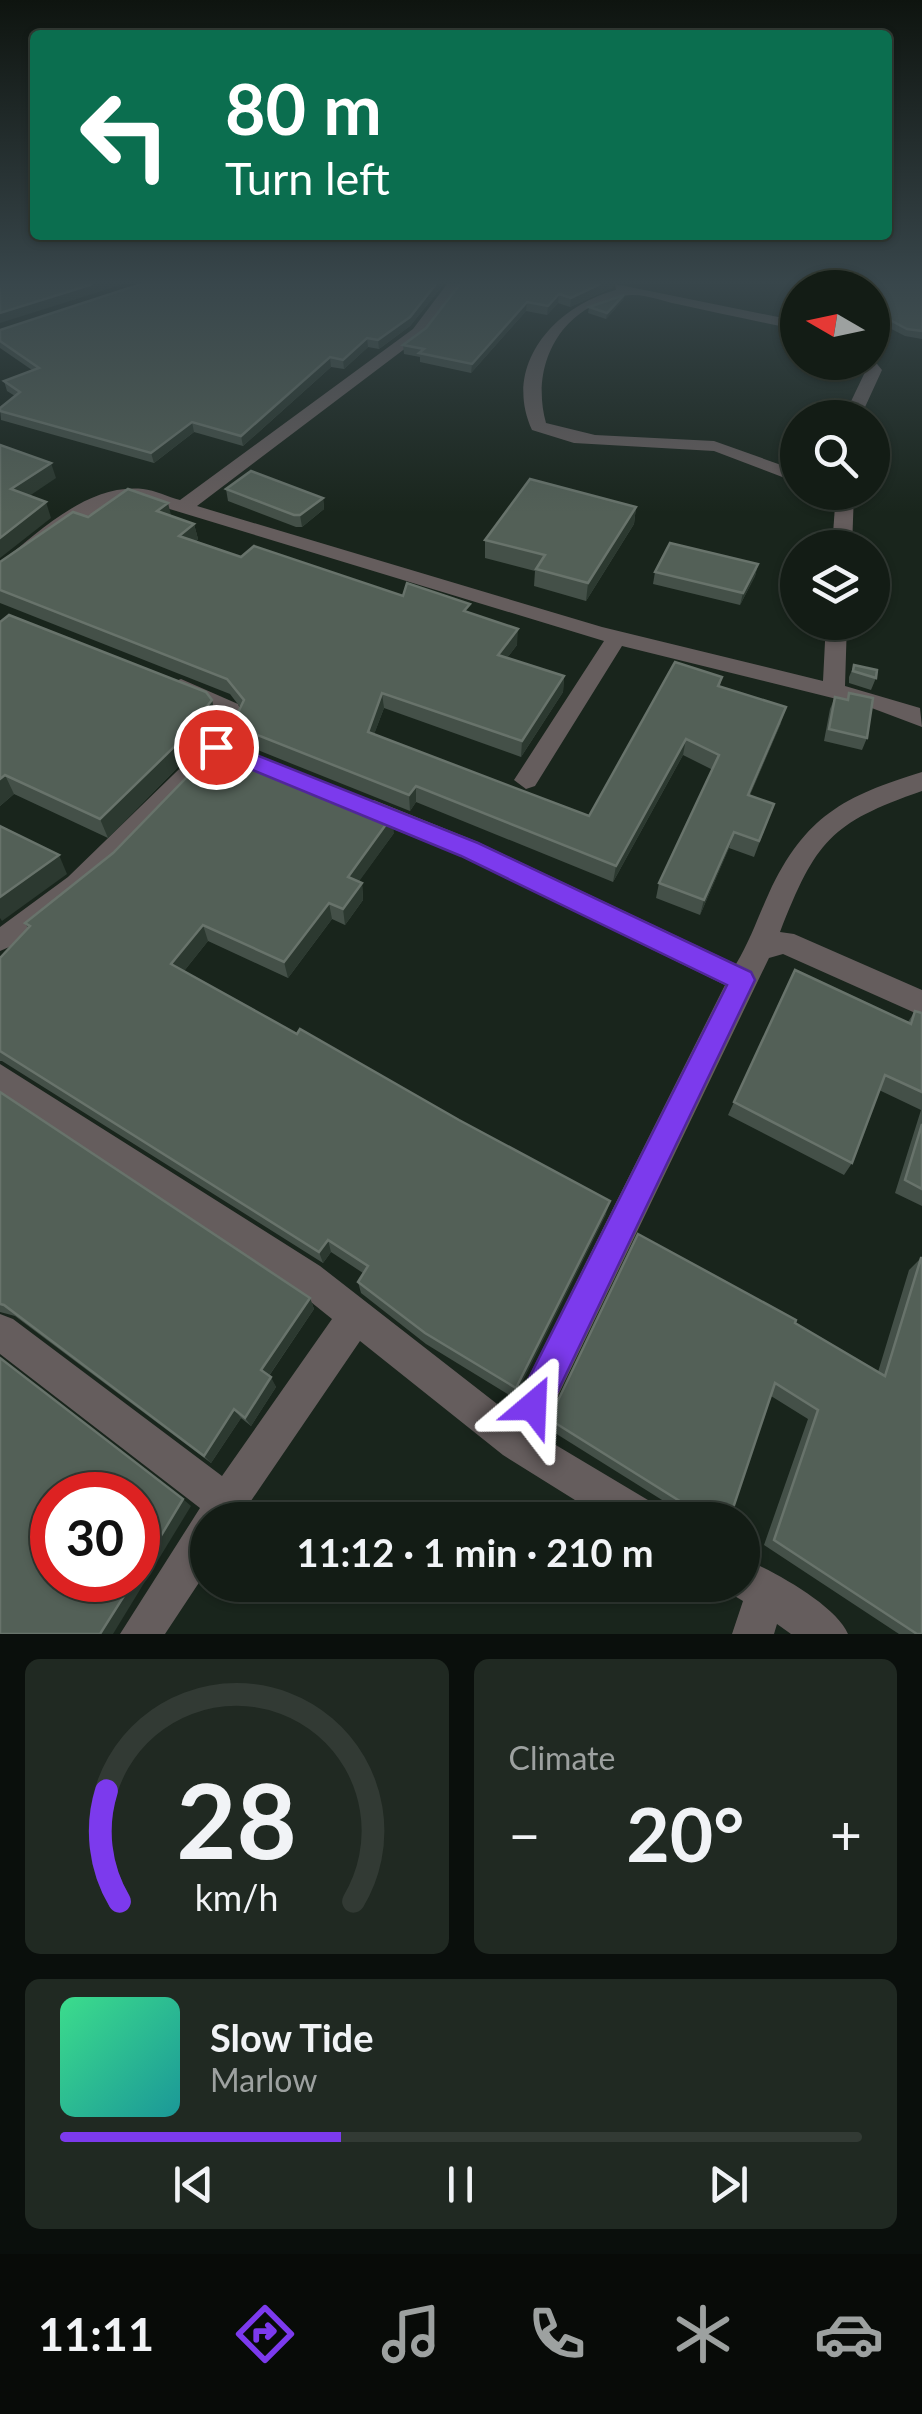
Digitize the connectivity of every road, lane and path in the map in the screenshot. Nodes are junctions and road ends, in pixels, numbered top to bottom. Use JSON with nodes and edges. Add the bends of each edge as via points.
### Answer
{"nodes":[{"id":1,"x":380,"y":360,"type":"edge"},
{"id":2,"x":540,"y":360,"type":"edge"},
{"id":3,"x":780,"y":469,"type":"edge"},
{"id":4,"x":184,"y":508,"type":"junction"},
{"id":5,"x":0,"y":573,"type":"edge"},
{"id":6,"x":616,"y":638,"type":"junction"},
{"id":7,"x":837,"y":640,"type":"edge"},
{"id":8,"x":166,"y":681,"type":"edge"},
{"id":9,"x":833,"y":694,"type":"junction"},
{"id":10,"x":922,"y":718,"type":"edge"},
{"id":11,"x":526,"y":780,"type":"dead end"},
{"id":12,"x":922,"y":781,"type":"edge"},
{"id":13,"x":343,"y":798,"type":"edge"},
{"id":14,"x":0,"y":940,"type":"edge"},
{"id":15,"x":759,"y":950,"type":"junction"},
{"id":16,"x":742,"y":980,"type":"junction"},
{"id":17,"x":922,"y":1003,"type":"edge"},
{"id":18,"x":0,"y":1078,"type":"edge"},
{"id":19,"x":356,"y":1316,"type":"junction"},
{"id":20,"x":0,"y":1332,"type":"edge"},
{"id":21,"x":516,"y":1442,"type":"junction"},
{"id":22,"x":198,"y":1502,"type":"edge"},
{"id":23,"x":228,"y":1502,"type":"edge"},
{"id":24,"x":614,"y":1502,"type":"edge"},
{"id":25,"x":190,"y":1559,"type":"edge"},
{"id":26,"x":760,"y":1589,"type":"edge"},
{"id":27,"x":754,"y":1602,"type":"edge"},
{"id":28,"x":141,"y":1634,"type":"edge"},
{"id":29,"x":753,"y":1634,"type":"edge"},
{"id":30,"x":827,"y":1634,"type":"edge"}],
"edges":[{"from":1,"to":4,"type":"street"},
{"from":2,"to":3,"type":"street","via":[[530,389],[538,426],[552,434],[714,446]]},
{"from":4,"to":5,"type":"street","via":[[141,494],[92,502]]},
{"from":4,"to":6,"type":"street"},
{"from":6,"to":9,"type":"street"},
{"from":6,"to":11,"type":"street"},
{"from":7,"to":9,"type":"street"},
{"from":8,"to":14,"type":"street","via":[[230,710],[225,750],[62,898],[14,937]]},
{"from":9,"to":10,"type":"street","via":[[896,704]]},
{"from":12,"to":15,"type":"street","via":[[852,806],[824,831],[793,868]]},
{"from":13,"to":16,"type":"street","via":[[487,858]]},
{"from":15,"to":16,"type":"street"},
{"from":15,"to":17,"type":"street","via":[[784,942],[799,946]]},
{"from":16,"to":21,"type":"street"},
{"from":18,"to":19,"type":"street"},
{"from":19,"to":21,"type":"street"},
{"from":19,"to":23,"type":"street"},
{"from":20,"to":22,"type":"street"},
{"from":21,"to":24,"type":"street"},
{"from":25,"to":28,"type":"street"},
{"from":26,"to":30,"type":"street"},
{"from":27,"to":29,"type":"street"}]}
